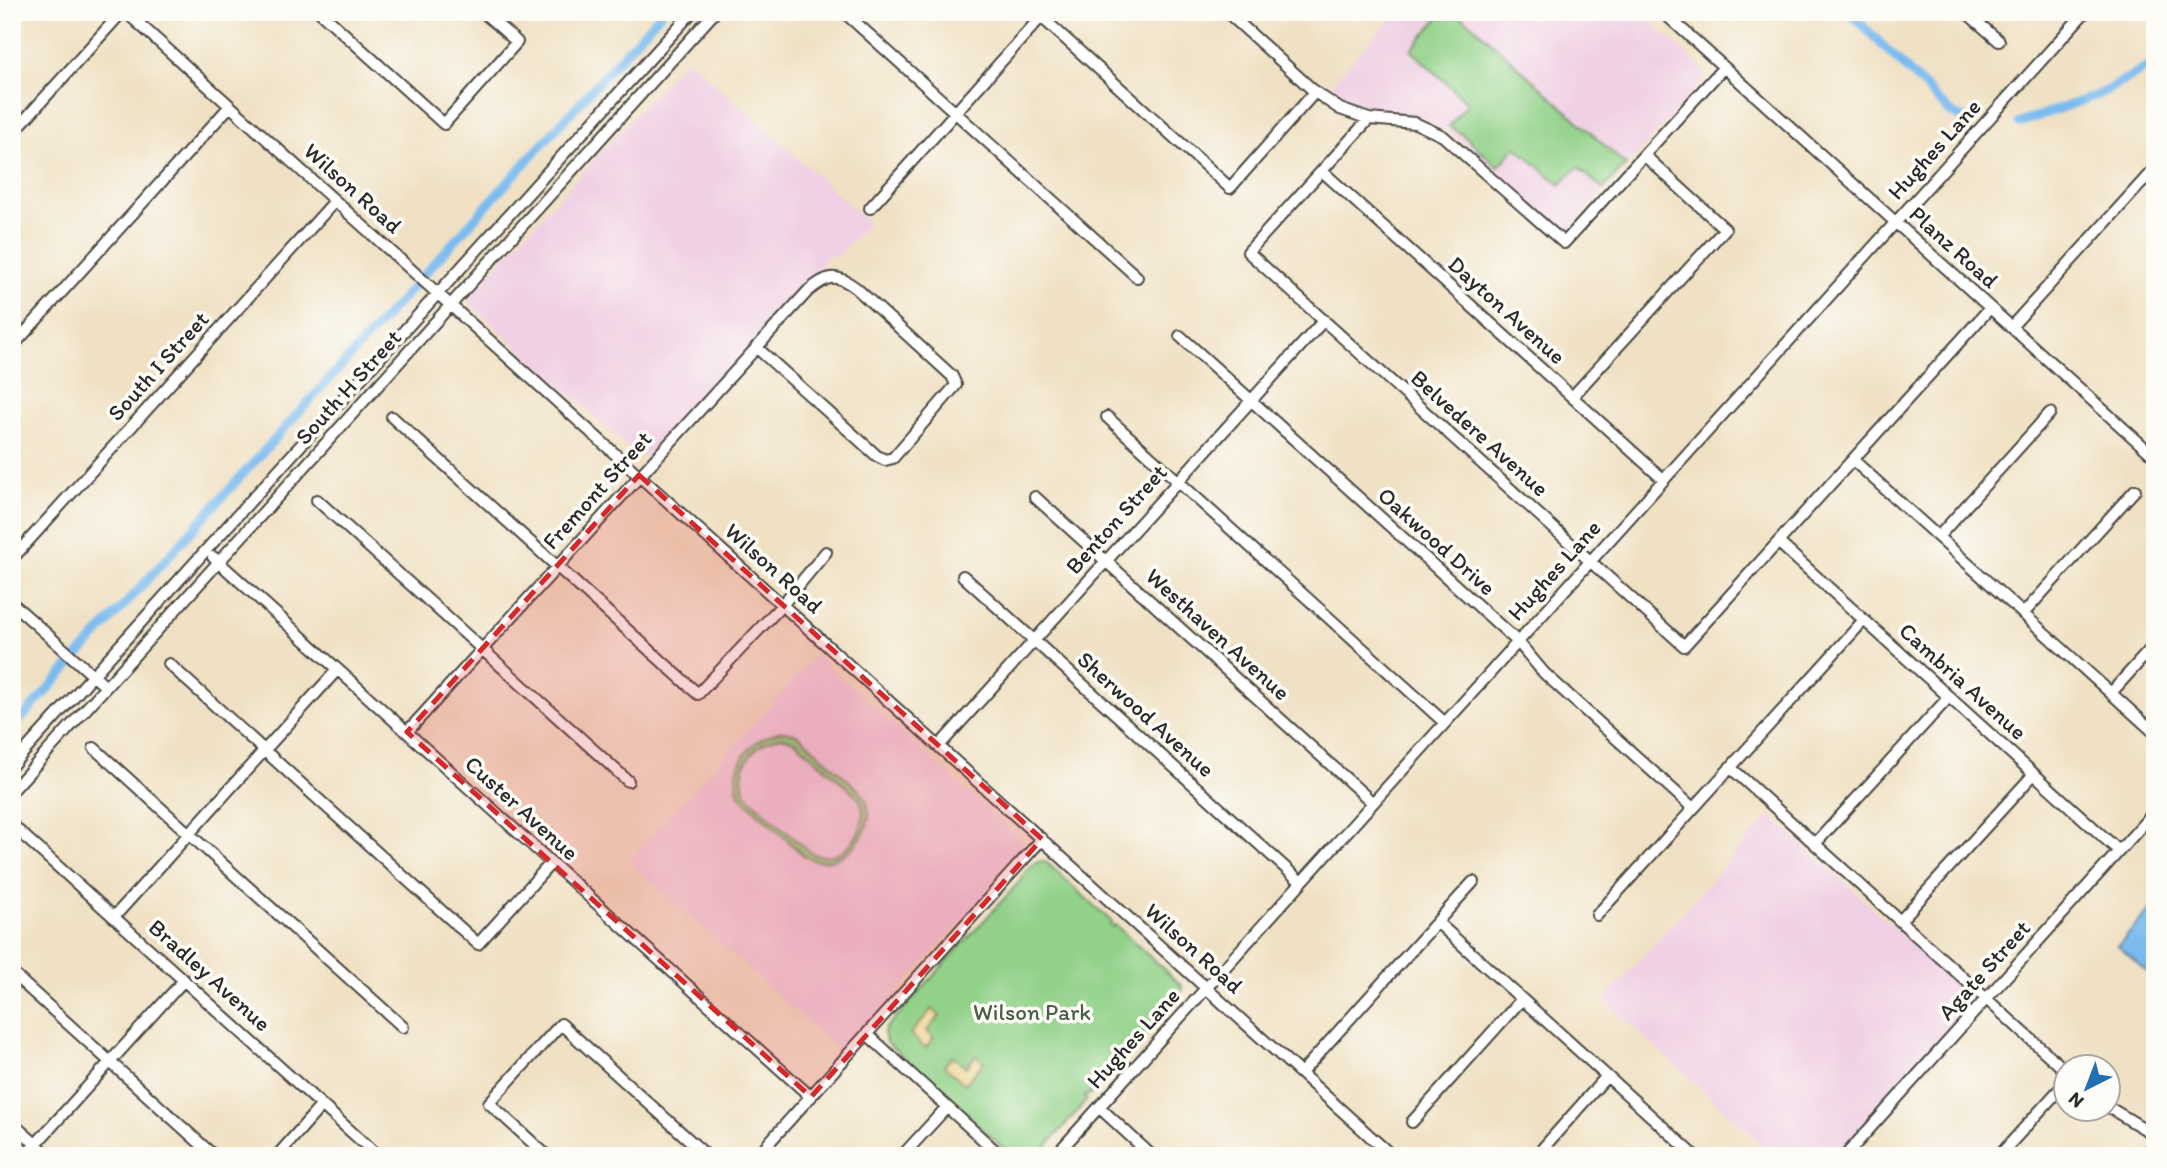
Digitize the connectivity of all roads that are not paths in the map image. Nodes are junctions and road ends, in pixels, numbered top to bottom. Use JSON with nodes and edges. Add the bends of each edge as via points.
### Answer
{"nodes":[{"id":1,"x":124,"y":12,"type":"edge"},
{"id":2,"x":320,"y":12,"type":"edge"},
{"id":3,"x":483,"y":12,"type":"edge"},
{"id":4,"x":692,"y":12,"type":"edge"},
{"id":5,"x":715,"y":12,"type":"edge"},
{"id":6,"x":844,"y":12,"type":"edge"},
{"id":7,"x":1227,"y":12,"type":"edge"},
{"id":8,"x":1663,"y":12,"type":"edge"},
{"id":9,"x":1966,"y":12,"type":"edge"},
{"id":10,"x":2085,"y":12,"type":"edge"},
{"id":11,"x":1038,"y":15,"type":"edge"},
{"id":12,"x":1998,"y":41,"type":"dead end"},
{"id":13,"x":1724,"y":67,"type":"junction"},
{"id":14,"x":1315,"y":92,"type":"junction"},
{"id":15,"x":230,"y":106,"type":"junction"},
{"id":16,"x":955,"y":113,"type":"junction"},
{"id":17,"x":1369,"y":119,"type":"junction"},
{"id":18,"x":12,"y":134,"type":"edge"},
{"id":19,"x":1644,"y":155,"type":"junction"},
{"id":20,"x":2155,"y":168,"type":"edge"},
{"id":21,"x":1322,"y":171,"type":"junction"},
{"id":22,"x":335,"y":201,"type":"junction"},
{"id":23,"x":870,"y":208,"type":"dead end"},
{"id":24,"x":1895,"y":223,"type":"junction"},
{"id":25,"x":1137,"y":277,"type":"dead end"},
{"id":26,"x":438,"y":293,"type":"junction"},
{"id":27,"x":451,"y":305,"type":"junction"},
{"id":28,"x":1990,"y":308,"type":"junction"},
{"id":29,"x":1324,"y":320,"type":"junction"},
{"id":30,"x":2011,"y":327,"type":"junction"},
{"id":31,"x":1180,"y":336,"type":"dead end"},
{"id":32,"x":12,"y":346,"type":"edge"},
{"id":33,"x":756,"y":347,"type":"junction"},
{"id":34,"x":1572,"y":397,"type":"junction"},
{"id":35,"x":1251,"y":400,"type":"junction"},
{"id":36,"x":2050,"y":414,"type":"dead end"},
{"id":37,"x":392,"y":417,"type":"dead end"},
{"id":38,"x":1107,"y":417,"type":"dead end"},
{"id":39,"x":2155,"y":457,"type":"edge"},
{"id":40,"x":1853,"y":460,"type":"junction"},
{"id":41,"x":639,"y":475,"type":"junction"},
{"id":42,"x":1664,"y":480,"type":"junction"},
{"id":43,"x":1177,"y":481,"type":"junction"},
{"id":44,"x":2135,"y":491,"type":"dead end"},
{"id":45,"x":1035,"y":497,"type":"dead end"},
{"id":46,"x":317,"y":500,"type":"dead end"},
{"id":47,"x":1938,"y":537,"type":"junction"},
{"id":48,"x":1778,"y":542,"type":"junction"},
{"id":49,"x":206,"y":550,"type":"junction"},
{"id":50,"x":826,"y":552,"type":"dead end"},
{"id":51,"x":12,"y":559,"type":"edge"},
{"id":52,"x":1106,"y":561,"type":"junction"},
{"id":53,"x":1591,"y":561,"type":"junction"},
{"id":54,"x":218,"y":562,"type":"junction"},
{"id":55,"x":557,"y":566,"type":"junction"},
{"id":56,"x":963,"y":576,"type":"dead end"},
{"id":57,"x":12,"y":603,"type":"edge"},
{"id":58,"x":783,"y":604,"type":"junction"},
{"id":59,"x":2023,"y":614,"type":"junction"},
{"id":60,"x":1864,"y":620,"type":"junction"},
{"id":61,"x":1034,"y":640,"type":"junction"},
{"id":62,"x":1518,"y":642,"type":"junction"},
{"id":63,"x":2155,"y":644,"type":"edge"},
{"id":64,"x":482,"y":649,"type":"junction"},
{"id":65,"x":169,"y":664,"type":"dead end"},
{"id":66,"x":337,"y":670,"type":"junction"},
{"id":67,"x":93,"y":676,"type":"junction"},
{"id":68,"x":106,"y":687,"type":"junction"},
{"id":69,"x":2111,"y":693,"type":"junction"},
{"id":70,"x":1949,"y":697,"type":"junction"},
{"id":71,"x":1445,"y":723,"type":"junction"},
{"id":72,"x":407,"y":732,"type":"junction"},
{"id":73,"x":2155,"y":733,"type":"edge"},
{"id":74,"x":939,"y":746,"type":"junction"},
{"id":75,"x":94,"y":748,"type":"dead end"},
{"id":76,"x":264,"y":751,"type":"junction"},
{"id":77,"x":12,"y":765,"type":"edge"},
{"id":78,"x":1730,"y":767,"type":"junction"},
{"id":79,"x":2034,"y":774,"type":"junction"},
{"id":80,"x":628,"y":781,"type":"dead end"},
{"id":81,"x":12,"y":791,"type":"edge"},
{"id":82,"x":1373,"y":803,"type":"junction"},
{"id":83,"x":1693,"y":808,"type":"junction"},
{"id":84,"x":2155,"y":811,"type":"edge"},
{"id":85,"x":12,"y":825,"type":"edge"},
{"id":86,"x":189,"y":834,"type":"junction"},
{"id":87,"x":1042,"y":839,"type":"junction"},
{"id":88,"x":1815,"y":844,"type":"junction"},
{"id":89,"x":2119,"y":851,"type":"junction"},
{"id":90,"x":551,"y":863,"type":"junction"},
{"id":91,"x":1301,"y":882,"type":"junction"},
{"id":92,"x":1473,"y":882,"type":"dead end"},
{"id":93,"x":1597,"y":915,"type":"dead end"},
{"id":94,"x":114,"y":917,"type":"junction"},
{"id":95,"x":1900,"y":921,"type":"junction"},
{"id":96,"x":1437,"y":922,"type":"junction"},
{"id":97,"x":12,"y":973,"type":"edge"},
{"id":98,"x":184,"y":980,"type":"junction"},
{"id":99,"x":1206,"y":988,"type":"junction"},
{"id":100,"x":1522,"y":999,"type":"junction"},
{"id":101,"x":1986,"y":999,"type":"junction"},
{"id":102,"x":404,"y":1027,"type":"dead end"},
{"id":103,"x":867,"y":1034,"type":"junction"},
{"id":104,"x":2052,"y":1058,"type":"edge"},
{"id":105,"x":110,"y":1062,"type":"junction"},
{"id":106,"x":1301,"y":1073,"type":"junction"},
{"id":107,"x":1607,"y":1076,"type":"junction"},
{"id":108,"x":811,"y":1097,"type":"junction"},
{"id":109,"x":2052,"y":1097,"type":"edge"},
{"id":110,"x":322,"y":1105,"type":"junction"},
{"id":111,"x":947,"y":1107,"type":"junction"},
{"id":112,"x":1099,"y":1107,"type":"junction"},
{"id":113,"x":2122,"y":1115,"type":"edge"},
{"id":114,"x":1412,"y":1122,"type":"dead end"},
{"id":115,"x":12,"y":1123,"type":"edge"},
{"id":116,"x":2155,"y":1135,"type":"edge"},
{"id":117,"x":2155,"y":1143,"type":"edge"},
{"id":118,"x":36,"y":1144,"type":"junction"},
{"id":119,"x":1693,"y":1155,"type":"edge"},
{"id":120,"x":25,"y":1156,"type":"edge"},
{"id":121,"x":48,"y":1156,"type":"edge"},
{"id":122,"x":214,"y":1156,"type":"edge"},
{"id":123,"x":277,"y":1156,"type":"edge"},
{"id":124,"x":379,"y":1156,"type":"edge"},
{"id":125,"x":547,"y":1156,"type":"edge"},
{"id":126,"x":707,"y":1156,"type":"edge"},
{"id":127,"x":757,"y":1156,"type":"edge"},
{"id":128,"x":902,"y":1156,"type":"edge"},
{"id":129,"x":1001,"y":1156,"type":"edge"},
{"id":130,"x":1055,"y":1156,"type":"edge"},
{"id":131,"x":1152,"y":1156,"type":"edge"},
{"id":132,"x":1392,"y":1156,"type":"edge"},
{"id":133,"x":1536,"y":1156,"type":"edge"},
{"id":134,"x":1845,"y":1156,"type":"edge"},
{"id":135,"x":1999,"y":1156,"type":"edge"},
{"id":136,"x":2144,"y":1156,"type":"edge"}],
"edges":[{"from":1,"to":15,"type":"street","name":"Wilson Road"},
{"from":1,"to":18,"type":"street"},
{"from":2,"to":3,"type":"street","via":[[444,124],[517,42]]},
{"from":4,"to":26,"type":"street","name":"South H Street"},
{"from":5,"to":27,"type":"street","name":"South H Street"},
{"from":6,"to":16,"type":"street"},
{"from":7,"to":14,"type":"street"},
{"from":8,"to":13,"type":"street","name":"Planz Road"},
{"from":9,"to":12,"type":"street"},
{"from":10,"to":24,"type":"street","name":"Hughes Lane"},
{"from":11,"to":14,"type":"street","via":[[1230,188]]},
{"from":11,"to":16,"type":"street"},
{"from":13,"to":19,"type":"street"},
{"from":13,"to":24,"type":"street","name":"Planz Road"},
{"from":14,"to":17,"type":"street","via":[[1340,109]]},
{"from":15,"to":22,"type":"street","name":"Wilson Road"},
{"from":15,"to":32,"type":"street"},
{"from":16,"to":23,"type":"street"},
{"from":16,"to":25,"type":"street"},
{"from":17,"to":19,"type":"street","via":[[1415,123],[1443,136],[1564,243]]},
{"from":17,"to":21,"type":"street"},
{"from":19,"to":34,"type":"street","via":[[1725,229]]},
{"from":20,"to":30,"type":"street"},
{"from":21,"to":29,"type":"street","name":"Belvedere Avenue","via":[[1248,252]]},
{"from":21,"to":34,"type":"street","name":"Dayton Avenue"},
{"from":22,"to":26,"type":"street","name":"Wilson Road"},
{"from":22,"to":51,"type":"street","name":"South I Street"},
{"from":24,"to":28,"type":"street","name":"Planz Road"},
{"from":24,"to":42,"type":"street","name":"Hughes Lane"},
{"from":26,"to":27,"type":"street","name":"Wilson Road"},
{"from":26,"to":49,"type":"street","name":"South H Street"},
{"from":27,"to":41,"type":"street","name":"Wilson Road"},
{"from":27,"to":54,"type":"street","name":"South H Street"},
{"from":28,"to":30,"type":"street","name":"Planz Road"},
{"from":28,"to":40,"type":"street"},
{"from":29,"to":35,"type":"street","name":"Benton Street"},
{"from":29,"to":53,"type":"street","name":"Belvedere Avenue"},
{"from":30,"to":39,"type":"street","name":"Planz Road"},
{"from":31,"to":35,"type":"street","name":"Oakwood Drive"},
{"from":33,"to":33,"type":"street","name":"Fremont Street","via":[[808,290],[835,277],[856,288],[956,385],[893,458],[885,460]]},
{"from":33,"to":41,"type":"street","name":"Fremont Street"},
{"from":34,"to":42,"type":"street","name":"Dayton Avenue"},
{"from":35,"to":43,"type":"street","name":"Benton Street"},
{"from":35,"to":62,"type":"street","name":"Oakwood Drive"},
{"from":36,"to":47,"type":"street"},
{"from":37,"to":55,"type":"street"},
{"from":38,"to":43,"type":"street"},
{"from":40,"to":47,"type":"street"},
{"from":40,"to":48,"type":"street"},
{"from":41,"to":55,"type":"street","name":"Fremont Street"},
{"from":41,"to":58,"type":"street","name":"Wilson Road"},
{"from":42,"to":53,"type":"street","name":"Hughes Lane"},
{"from":43,"to":52,"type":"street","name":"Benton Street"},
{"from":43,"to":71,"type":"street"},
{"from":44,"to":59,"type":"street"},
{"from":45,"to":52,"type":"street","name":"Westhaven Avenue"},
{"from":46,"to":64,"type":"street"},
{"from":47,"to":59,"type":"street"},
{"from":48,"to":53,"type":"street","name":"Belvedere Avenue","via":[[1685,646]]},
{"from":48,"to":60,"type":"street","name":"Cambria Avenue"},
{"from":49,"to":54,"type":"street","name":"Custer Avenue"},
{"from":49,"to":67,"type":"street","name":"South H Street"},
{"from":50,"to":58,"type":"street"},
{"from":52,"to":61,"type":"street","name":"Benton Street"},
{"from":52,"to":82,"type":"street","name":"Westhaven Avenue"},
{"from":53,"to":62,"type":"street","name":"Hughes Lane"},
{"from":54,"to":66,"type":"street","name":"Custer Avenue"},
{"from":54,"to":68,"type":"street","name":"South H Street"},
{"from":55,"to":58,"type":"street","via":[[698,694]]},
{"from":55,"to":64,"type":"street","name":"Fremont Street"},
{"from":56,"to":61,"type":"street","name":"Sherwood Avenue"},
{"from":57,"to":67,"type":"street"},
{"from":58,"to":74,"type":"street","name":"Wilson Road"},
{"from":59,"to":69,"type":"street"},
{"from":60,"to":70,"type":"street","name":"Cambria Avenue"},
{"from":60,"to":78,"type":"street"},
{"from":61,"to":74,"type":"street","name":"Benton Street"},
{"from":61,"to":91,"type":"street","name":"Sherwood Avenue"},
{"from":62,"to":71,"type":"street","name":"Hughes Lane"},
{"from":62,"to":83,"type":"street","name":"Oakwood Drive","via":[[1544,673]]},
{"from":63,"to":69,"type":"street"},
{"from":64,"to":72,"type":"street","name":"Fremont Street"},
{"from":64,"to":80,"type":"street"},
{"from":65,"to":76,"type":"street"},
{"from":66,"to":72,"type":"street","name":"Custer Avenue"},
{"from":66,"to":76,"type":"street"},
{"from":67,"to":68,"type":"street"},
{"from":67,"to":77,"type":"street","name":"South H Street"},
{"from":68,"to":81,"type":"street","name":"South H Street"},
{"from":69,"to":73,"type":"street"},
{"from":70,"to":79,"type":"street","name":"Cambria Avenue"},
{"from":70,"to":88,"type":"street"},
{"from":71,"to":82,"type":"street","name":"Hughes Lane"},
{"from":72,"to":90,"type":"street","name":"Custer Avenue"},
{"from":74,"to":87,"type":"street","name":"Wilson Road"},
{"from":75,"to":86,"type":"street"},
{"from":76,"to":86,"type":"street"},
{"from":76,"to":90,"type":"street","via":[[478,944]]},
{"from":78,"to":83,"type":"street"},
{"from":78,"to":88,"type":"street"},
{"from":79,"to":89,"type":"street","name":"Cambria Avenue"},
{"from":79,"to":95,"type":"street"},
{"from":82,"to":91,"type":"street","name":"Hughes Lane"},
{"from":83,"to":93,"type":"street"},
{"from":84,"to":89,"type":"street","name":"Agate Street"},
{"from":85,"to":94,"type":"street","name":"Bradley Avenue"},
{"from":86,"to":94,"type":"street"},
{"from":86,"to":102,"type":"street"},
{"from":87,"to":99,"type":"street","name":"Wilson Road"},
{"from":87,"to":103,"type":"street"},
{"from":88,"to":95,"type":"street"},
{"from":89,"to":101,"type":"street","name":"Agate Street"},
{"from":90,"to":108,"type":"street","name":"Custer Avenue"},
{"from":91,"to":99,"type":"street","name":"Hughes Lane"},
{"from":92,"to":96,"type":"street"},
{"from":94,"to":98,"type":"street","name":"Bradley Avenue"},
{"from":95,"to":101,"type":"street"},
{"from":96,"to":100,"type":"street"},
{"from":96,"to":106,"type":"street"},
{"from":97,"to":105,"type":"street"},
{"from":98,"to":105,"type":"street"},
{"from":98,"to":110,"type":"street","name":"Bradley Avenue"},
{"from":99,"to":106,"type":"street","name":"Wilson Road"},
{"from":99,"to":112,"type":"street","name":"Hughes Lane"},
{"from":100,"to":107,"type":"street"},
{"from":100,"to":114,"type":"street"},
{"from":101,"to":104,"type":"street"},
{"from":101,"to":134,"type":"street","name":"Agate Street"},
{"from":103,"to":108,"type":"street"},
{"from":103,"to":111,"type":"street"},
{"from":105,"to":118,"type":"street"},
{"from":105,"to":122,"type":"street"},
{"from":106,"to":132,"type":"street","name":"Wilson Road"},
{"from":107,"to":119,"type":"street"},
{"from":107,"to":133,"type":"street"},
{"from":108,"to":127,"type":"street"},
{"from":109,"to":135,"type":"street"},
{"from":110,"to":123,"type":"street"},
{"from":110,"to":124,"type":"street","name":"Bradley Avenue"},
{"from":111,"to":128,"type":"street"},
{"from":111,"to":129,"type":"street"},
{"from":112,"to":130,"type":"street","name":"Hughes Lane"},
{"from":112,"to":131,"type":"street"},
{"from":113,"to":116,"type":"street"},
{"from":115,"to":118,"type":"street"},
{"from":117,"to":136,"type":"street"},
{"from":118,"to":120,"type":"street"},
{"from":118,"to":121,"type":"street"},
{"from":125,"to":126,"type":"street","via":[[489,1103],[561,1024]]}]}
